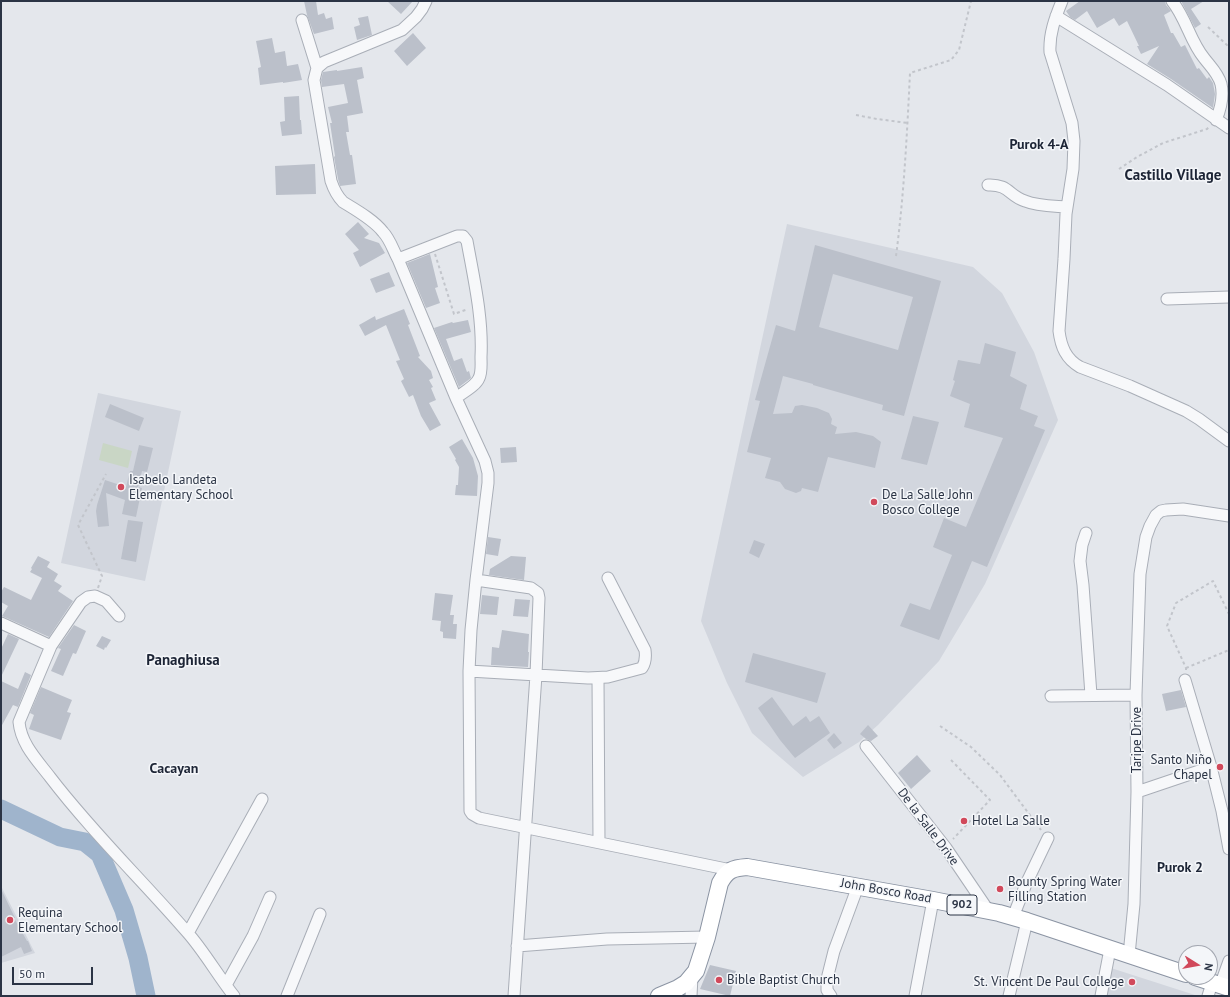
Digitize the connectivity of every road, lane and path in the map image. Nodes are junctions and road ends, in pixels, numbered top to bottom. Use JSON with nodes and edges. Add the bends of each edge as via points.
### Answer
{"nodes":[{"id":1,"x":426,"y":1,"type":"edge"},
{"id":2,"x":971,"y":1,"type":"edge"},
{"id":3,"x":1062,"y":1,"type":"edge"},
{"id":4,"x":1172,"y":1,"type":"edge"},
{"id":5,"x":1056,"y":16,"type":"junction"},
{"id":6,"x":302,"y":20,"type":"dead end"},
{"id":7,"x":1208,"y":27,"type":"dead end"},
{"id":8,"x":1229,"y":47,"type":"edge"},
{"id":9,"x":317,"y":68,"type":"junction"},
{"id":10,"x":856,"y":115,"type":"dead end"},
{"id":11,"x":1216,"y":120,"type":"junction"},
{"id":12,"x":908,"y":123,"type":"junction"},
{"id":13,"x":1229,"y":128,"type":"edge"},
{"id":14,"x":1119,"y":169,"type":"dead end"},
{"id":15,"x":988,"y":185,"type":"dead end"},
{"id":16,"x":1066,"y":207,"type":"junction"},
{"id":17,"x":432,"y":246,"type":"junction"},
{"id":18,"x":896,"y":256,"type":"dead end"},
{"id":19,"x":398,"y":260,"type":"junction"},
{"id":20,"x":1229,"y":297,"type":"edge"},
{"id":21,"x":1167,"y":300,"type":"dead end"},
{"id":22,"x":479,"y":306,"type":"junction"},
{"id":23,"x":456,"y":398,"type":"junction"},
{"id":24,"x":1229,"y":441,"type":"edge"},
{"id":25,"x":106,"y":474,"type":"dead end"},
{"id":26,"x":1229,"y":516,"type":"edge"},
{"id":27,"x":1086,"y":533,"type":"dead end"},
{"id":28,"x":608,"y":578,"type":"dead end"},
{"id":29,"x":476,"y":580,"type":"junction"},
{"id":30,"x":96,"y":596,"type":"junction"},
{"id":31,"x":1229,"y":614,"type":"edge"},
{"id":32,"x":118,"y":616,"type":"dead end"},
{"id":33,"x":1,"y":623,"type":"edge"},
{"id":34,"x":51,"y":646,"type":"junction"},
{"id":35,"x":1229,"y":650,"type":"edge"},
{"id":36,"x":1186,"y":668,"type":"junction"},
{"id":37,"x":469,"y":671,"type":"junction"},
{"id":38,"x":536,"y":675,"type":"junction"},
{"id":39,"x":598,"y":678,"type":"junction"},
{"id":40,"x":1185,"y":680,"type":"joint"},
{"id":41,"x":1091,"y":695,"type":"junction"},
{"id":42,"x":1136,"y":695,"type":"junction"},
{"id":43,"x":1051,"y":696,"type":"dead end"},
{"id":44,"x":940,"y":726,"type":"dead end"},
{"id":45,"x":866,"y":746,"type":"dead end"},
{"id":46,"x":950,"y":760,"type":"dead end"},
{"id":47,"x":1212,"y":767,"type":"junction"},
{"id":48,"x":1137,"y":792,"type":"junction"},
{"id":49,"x":262,"y":799,"type":"dead end"},
{"id":50,"x":525,"y":827,"type":"junction"},
{"id":51,"x":1048,"y":838,"type":"joint"},
{"id":52,"x":599,"y":842,"type":"junction"},
{"id":53,"x":946,"y":848,"type":"junction"},
{"id":54,"x":1229,"y":850,"type":"edge"},
{"id":55,"x":731,"y":870,"type":"junction"},
{"id":56,"x":858,"y":886,"type":"junction"},
{"id":57,"x":270,"y":897,"type":"dead end"},
{"id":58,"x":933,"y":900,"type":"junction"},
{"id":59,"x":988,"y":910,"type":"junction"},
{"id":60,"x":320,"y":914,"type":"dead end"},
{"id":61,"x":1020,"y":919,"type":"junction"},
{"id":62,"x":188,"y":933,"type":"junction"},
{"id":63,"x":707,"y":937,"type":"junction"},
{"id":64,"x":517,"y":946,"type":"junction"},
{"id":65,"x":1110,"y":949,"type":"junction"},
{"id":66,"x":1129,"y":955,"type":"junction"},
{"id":67,"x":1229,"y":961,"type":"edge"},
{"id":68,"x":1178,"y":971,"type":"edge"},
{"id":69,"x":692,"y":977,"type":"junction"},
{"id":70,"x":226,"y":985,"type":"junction"},
{"id":71,"x":1217,"y":988,"type":"edge"},
{"id":72,"x":234,"y":996,"type":"edge"},
{"id":73,"x":287,"y":996,"type":"edge"},
{"id":74,"x":514,"y":996,"type":"edge"},
{"id":75,"x":659,"y":996,"type":"edge"},
{"id":76,"x":691,"y":996,"type":"edge"},
{"id":77,"x":831,"y":996,"type":"edge"},
{"id":78,"x":915,"y":996,"type":"edge"},
{"id":79,"x":1009,"y":996,"type":"edge"},
{"id":80,"x":1101,"y":996,"type":"edge"}],
"edges":[{"from":1,"to":9,"type":"street","via":[[416,17],[402,30],[324,62]]},
{"from":2,"to":12,"type":"path","via":[[959,50],[951,60],[910,73]]},
{"from":3,"to":5,"type":"street"},
{"from":4,"to":11,"type":"street","via":[[1198,50],[1220,80],[1222,101]]},
{"from":5,"to":11,"type":"street"},
{"from":5,"to":16,"type":"street","via":[[1050,34],[1050,52],[1072,123],[1074,140],[1073,169]]},
{"from":6,"to":9,"type":"street"},
{"from":7,"to":8,"type":"path"},
{"from":9,"to":19,"type":"street","via":[[314,80],[334,191],[343,202],[384,232]]},
{"from":10,"to":12,"type":"path"},
{"from":11,"to":13,"type":"street"},
{"from":11,"to":14,"type":"path","via":[[1207,129],[1163,143]]},
{"from":12,"to":18,"type":"path"},
{"from":15,"to":16,"type":"street","via":[[1003,187],[1025,201]]},
{"from":16,"to":24,"type":"street","via":[[1059,331],[1064,352],[1080,367],[1141,390],[1192,414]]},
{"from":17,"to":19,"type":"street"},
{"from":17,"to":22,"type":"path","via":[[454,314]]},
{"from":17,"to":22,"type":"street","via":[[457,236],[465,238]]},
{"from":19,"to":23,"type":"street"},
{"from":20,"to":21,"type":"street"},
{"from":22,"to":23,"type":"street","via":[[482,349],[479,378],[477,383]]},
{"from":23,"to":29,"type":"street","via":[[488,472]]},
{"from":25,"to":30,"type":"path","via":[[78,525],[102,576]]},
{"from":26,"to":42,"type":"street","name":"Taripe Drive","via":[[1172,508],[1156,515],[1150,526],[1140,574]]},
{"from":27,"to":41,"type":"street","via":[[1080,561]]},
{"from":28,"to":39,"type":"street","via":[[646,656],[642,668]]},
{"from":29,"to":37,"type":"street"},
{"from":29,"to":38,"type":"street","via":[[531,588],[538,593]]},
{"from":30,"to":32,"type":"street","via":[[106,601]]},
{"from":30,"to":34,"type":"street","via":[[88,597],[82,602]]},
{"from":31,"to":36,"type":"path","via":[[1213,581],[1176,603],[1167,626]]},
{"from":33,"to":34,"type":"street"},
{"from":34,"to":62,"type":"street","via":[[19,722],[27,746],[93,828]]},
{"from":35,"to":36,"type":"path"},
{"from":36,"to":40,"type":"path"},
{"from":37,"to":38,"type":"street"},
{"from":37,"to":50,"type":"street","via":[[470,811],[479,818]]},
{"from":38,"to":39,"type":"street"},
{"from":38,"to":50,"type":"street"},
{"from":39,"to":52,"type":"street"},
{"from":40,"to":47,"type":"street"},
{"from":41,"to":42,"type":"street"},
{"from":41,"to":43,"type":"street"},
{"from":42,"to":48,"type":"street","name":"Taripe Drive"},
{"from":44,"to":51,"type":"path","via":[[971,747],[1000,775]]},
{"from":45,"to":53,"type":"street","name":"De la Salle Drive"},
{"from":46,"to":53,"type":"path","via":[[990,800]]},
{"from":47,"to":48,"type":"street"},
{"from":47,"to":54,"type":"street"},
{"from":48,"to":66,"type":"street","name":"Taripe Drive","via":[[1134,904]]},
{"from":49,"to":62,"type":"street"},
{"from":50,"to":52,"type":"street"},
{"from":50,"to":64,"type":"street"},
{"from":51,"to":61,"type":"street","via":[[1026,884]]},
{"from":52,"to":55,"type":"street"},
{"from":53,"to":59,"type":"street","name":"De la Salle Drive"},
{"from":55,"to":56,"type":"highway","name":"John Bosco Road","number":"902","via":[[747,867]]},
{"from":55,"to":63,"type":"highway","via":[[724,875],[720,883]]},
{"from":56,"to":58,"type":"highway","name":"John Bosco Road","number":"902"},
{"from":56,"to":77,"type":"street","via":[[834,951],[827,979],[827,990]]},
{"from":57,"to":70,"type":"street","via":[[253,936]]},
{"from":58,"to":59,"type":"highway","name":"John Bosco Road","number":"902"},
{"from":58,"to":78,"type":"street"},
{"from":59,"to":61,"type":"highway","name":"John Bosco Road","number":"902"},
{"from":60,"to":73,"type":"street"},
{"from":61,"to":65,"type":"highway","name":"John Bosco Road","number":"902"},
{"from":61,"to":79,"type":"street"},
{"from":62,"to":70,"type":"street"},
{"from":63,"to":64,"type":"street","via":[[607,939]]},
{"from":63,"to":69,"type":"highway","via":[[699,965]]},
{"from":64,"to":74,"type":"street"},
{"from":65,"to":66,"type":"highway","name":"John Bosco Road","number":"902"},
{"from":65,"to":80,"type":"street"},
{"from":66,"to":68,"type":"highway","name":"John Bosco Road","number":"902"},
{"from":67,"to":71,"type":"street"},
{"from":69,"to":75,"type":"highway","via":[[678,988]]},
{"from":69,"to":76,"type":"street"},
{"from":70,"to":72,"type":"street"}]}
